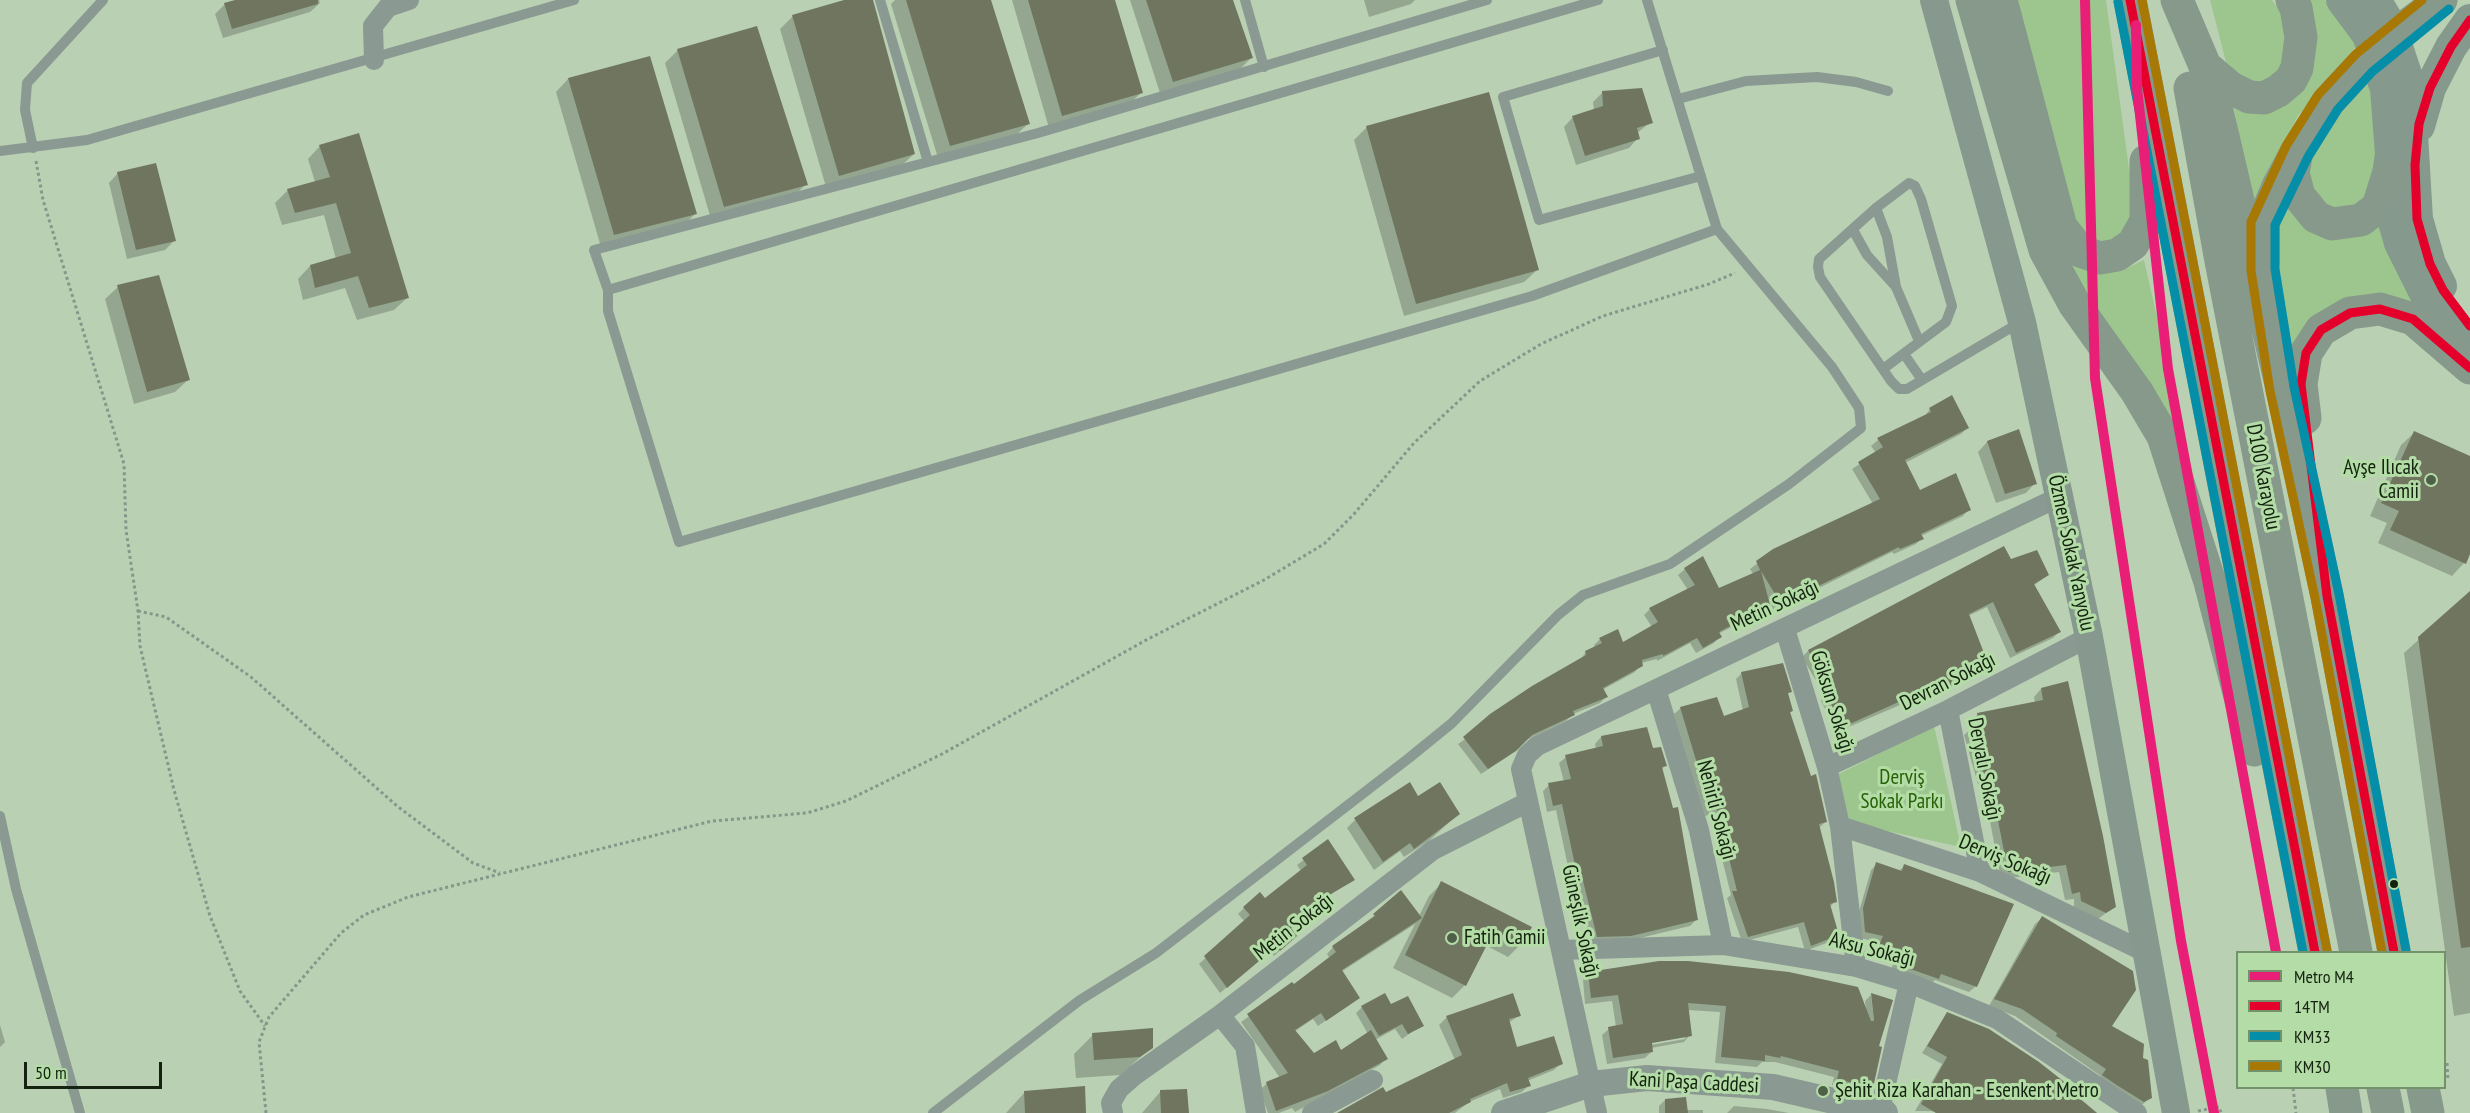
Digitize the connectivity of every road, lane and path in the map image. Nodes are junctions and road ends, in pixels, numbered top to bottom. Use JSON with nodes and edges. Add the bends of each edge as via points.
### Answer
{"nodes":[{"id":1,"x":103,"y":0,"type":"edge"},
{"id":2,"x":409,"y":0,"type":"edge"},
{"id":3,"x":574,"y":0,"type":"edge"},
{"id":4,"x":880,"y":0,"type":"edge"},
{"id":5,"x":1245,"y":0,"type":"edge"},
{"id":6,"x":1487,"y":0,"type":"edge"},
{"id":7,"x":1598,"y":0,"type":"edge"},
{"id":8,"x":1647,"y":0,"type":"edge"},
{"id":9,"x":1934,"y":0,"type":"edge"},
{"id":10,"x":1972,"y":0,"type":"edge"},
{"id":11,"x":2001,"y":0,"type":"edge"},
{"id":12,"x":2130,"y":0,"type":"edge"},
{"id":13,"x":2176,"y":0,"type":"edge"},
{"id":14,"x":2292,"y":0,"type":"edge"},
{"id":15,"x":2342,"y":0,"type":"edge"},
{"id":16,"x":2375,"y":0,"type":"edge"},
{"id":17,"x":2441,"y":0,"type":"edge"},
{"id":18,"x":2470,"y":20,"type":"edge"},
{"id":19,"x":2409,"y":24,"type":"dead end"},
{"id":20,"x":1663,"y":50,"type":"junction"},
{"id":21,"x":374,"y":60,"type":"junction"},
{"id":22,"x":2364,"y":63,"type":"dead end"},
{"id":23,"x":2205,"y":66,"type":"junction"},
{"id":24,"x":1264,"y":67,"type":"junction"},
{"id":25,"x":2145,"y":75,"type":"junction"},
{"id":26,"x":1888,"y":91,"type":"dead end"},
{"id":27,"x":1678,"y":99,"type":"junction"},
{"id":28,"x":33,"y":148,"type":"junction"},
{"id":29,"x":0,"y":151,"type":"edge"},
{"id":30,"x":2296,"y":151,"type":"junction"},
{"id":31,"x":928,"y":162,"type":"junction"},
{"id":32,"x":2401,"y":170,"type":"junction"},
{"id":33,"x":1701,"y":176,"type":"junction"},
{"id":34,"x":1876,"y":208,"type":"junction"},
{"id":35,"x":1718,"y":229,"type":"junction"},
{"id":36,"x":1853,"y":230,"type":"junction"},
{"id":37,"x":1750,"y":266,"type":"junction"},
{"id":38,"x":1896,"y":287,"type":"junction"},
{"id":39,"x":608,"y":290,"type":"junction"},
{"id":40,"x":2022,"y":322,"type":"junction"},
{"id":41,"x":2470,"y":326,"type":"edge"},
{"id":42,"x":1919,"y":341,"type":"junction"},
{"id":43,"x":1904,"y":354,"type":"junction"},
{"id":44,"x":2470,"y":355,"type":"edge"},
{"id":45,"x":2470,"y":368,"type":"edge"},
{"id":46,"x":1883,"y":369,"type":"junction"},
{"id":47,"x":1922,"y":380,"type":"junction"},
{"id":48,"x":2282,"y":389,"type":"junction"},
{"id":49,"x":2059,"y":497,"type":"junction"},
{"id":50,"x":2327,"y":596,"type":"junction"},
{"id":51,"x":138,"y":611,"type":"junction"},
{"id":52,"x":1785,"y":628,"type":"junction"},
{"id":53,"x":2089,"y":637,"type":"junction"},
{"id":54,"x":1656,"y":689,"type":"junction"},
{"id":55,"x":1948,"y":710,"type":"junction"},
{"id":56,"x":1827,"y":767,"type":"junction"},
{"id":57,"x":1521,"y":769,"type":"joint"},
{"id":58,"x":1528,"y":802,"type":"junction"},
{"id":59,"x":0,"y":816,"type":"edge"},
{"id":60,"x":1840,"y":826,"type":"junction"},
{"id":61,"x":1980,"y":872,"type":"junction"},
{"id":62,"x":502,"y":874,"type":"junction"},
{"id":63,"x":2304,"y":897,"type":"junction"},
{"id":64,"x":1723,"y":945,"type":"junction"},
{"id":65,"x":1561,"y":950,"type":"junction"},
{"id":66,"x":2315,"y":951,"type":"edge"},
{"id":67,"x":2356,"y":951,"type":"edge"},
{"id":68,"x":2394,"y":951,"type":"edge"},
{"id":69,"x":2145,"y":952,"type":"junction"},
{"id":70,"x":1856,"y":967,"type":"junction"},
{"id":71,"x":1909,"y":983,"type":"junction"},
{"id":72,"x":1220,"y":1015,"type":"junction"},
{"id":73,"x":265,"y":1026,"type":"junction"},
{"id":74,"x":1373,"y":1080,"type":"dead end"},
{"id":75,"x":1591,"y":1084,"type":"junction"},
{"id":76,"x":2293,"y":1089,"type":"edge"},
{"id":77,"x":2342,"y":1089,"type":"edge"},
{"id":78,"x":2383,"y":1089,"type":"edge"},
{"id":79,"x":2415,"y":1089,"type":"edge"},
{"id":80,"x":2423,"y":1089,"type":"edge"},
{"id":81,"x":1882,"y":1112,"type":"edge"},
{"id":82,"x":2187,"y":1112,"type":"edge"},
{"id":83,"x":80,"y":1113,"type":"edge"},
{"id":84,"x":266,"y":1113,"type":"edge"},
{"id":85,"x":933,"y":1113,"type":"edge"},
{"id":86,"x":1113,"y":1113,"type":"edge"},
{"id":87,"x":1256,"y":1113,"type":"edge"},
{"id":88,"x":1312,"y":1113,"type":"edge"},
{"id":89,"x":1504,"y":1113,"type":"edge"},
{"id":90,"x":1597,"y":1113,"type":"edge"},
{"id":91,"x":2137,"y":1113,"type":"edge"},
{"id":92,"x":2221,"y":1113,"type":"edge"},
{"id":93,"x":2296,"y":1113,"type":"edge"},
{"id":94,"x":2346,"y":1113,"type":"edge"},
{"id":95,"x":2388,"y":1113,"type":"edge"},
{"id":96,"x":2419,"y":1113,"type":"edge"},
{"id":97,"x":2428,"y":1113,"type":"edge"}],
"edges":[{"from":1,"to":28,"type":"lane","via":[[27,83],[26,110]]},
{"from":2,"to":21,"type":"street","via":[[388,7],[373,26]]},
{"from":3,"to":21,"type":"lane"},
{"from":4,"to":31,"type":"lane"},
{"from":5,"to":24,"type":"lane"},
{"from":6,"to":24,"type":"lane"},
{"from":7,"to":39,"type":"lane"},
{"from":8,"to":20,"type":"lane"},
{"from":9,"to":40,"type":"main road","name":"Özmen Sokak Yanyolu"},
{"from":10,"to":63,"type":"highway","via":[[2045,250],[2075,305],[2163,436],[2210,582],[2253,744]]},
{"from":11,"to":25,"type":"highway","via":[[2061,227],[2080,251],[2100,258],[2117,255],[2133,244],[2146,221]]},
{"from":12,"to":25,"type":"highway","name":"D100 Karayolu"},
{"from":13,"to":23,"type":"highway"},
{"from":13,"to":67,"type":"highway","name":"D100 Karayolu","via":[[2221,261]]},
{"from":14,"to":23,"type":"highway","via":[[2301,38],[2297,68],[2291,81],[2278,91],[2264,98],[2249,97],[2230,88]]},
{"from":15,"to":32,"type":"main road","via":[[2368,34],[2386,89],[2391,154]]},
{"from":16,"to":32,"type":"main road","via":[[2389,23],[2409,83]]},
{"from":17,"to":19,"type":"highway"},
{"from":18,"to":32,"type":"main road","via":[[2430,88]]},
{"from":20,"to":27,"type":"lane"},
{"from":20,"to":33,"type":"lane","via":[[1503,96],[1539,220]]},
{"from":21,"to":28,"type":"lane","via":[[87,140]]},
{"from":22,"to":30,"type":"highway","via":[[2328,102]]},
{"from":23,"to":48,"type":"highway"},
{"from":24,"to":31,"type":"lane"},
{"from":25,"to":63,"type":"highway","name":"D100 Karayolu"},
{"from":26,"to":27,"type":"lane","via":[[1816,77],[1746,81]]},
{"from":27,"to":33,"type":"lane"},
{"from":28,"to":29,"type":"lane"},
{"from":28,"to":51,"type":"path","via":[[43,200],[124,464],[126,530]]},
{"from":30,"to":32,"type":"highway","via":[[2292,173],[2299,196],[2316,217],[2332,224],[2361,220],[2378,207]]},
{"from":30,"to":48,"type":"highway","via":[[2263,222],[2263,270]]},
{"from":31,"to":39,"type":"lane","via":[[594,250]]},
{"from":32,"to":41,"type":"main road","via":[[2430,264],[2443,290]]},
{"from":32,"to":44,"type":"main road","via":[[2392,215],[2411,270],[2431,305]]},
{"from":33,"to":35,"type":"lane"},
{"from":34,"to":36,"type":"lane"},
{"from":34,"to":38,"type":"lane","via":[[1887,237]]},
{"from":34,"to":42,"type":"lane","via":[[1909,183],[1921,199],[1952,306],[1946,322]]},
{"from":35,"to":37,"type":"lane"},
{"from":35,"to":39,"type":"lane","via":[[1532,296],[679,542],[608,311]]},
{"from":36,"to":38,"type":"lane","via":[[1867,255]]},
{"from":36,"to":46,"type":"lane","via":[[1819,259],[1818,267],[1820,276]]},
{"from":37,"to":62,"type":"path","via":[[1709,284],[1603,316],[1540,344],[1480,381],[1414,443],[1324,544],[910,770],[846,801],[807,813],[712,821]]},
{"from":37,"to":85,"type":"lane","via":[[1832,368],[1859,408],[1861,428],[1789,483],[1670,564],[1582,595],[1452,723],[1409,758],[1156,953],[1080,1000]]},
{"from":38,"to":42,"type":"lane"},
{"from":40,"to":47,"type":"lane"},
{"from":40,"to":49,"type":"main road","name":"Özmen Sokak Yanyolu"},
{"from":42,"to":43,"type":"lane"},
{"from":43,"to":46,"type":"lane"},
{"from":43,"to":47,"type":"lane"},
{"from":45,"to":50,"type":"highway","via":[[2413,319],[2380,309],[2350,313],[2321,330],[2306,353],[2301,384]]},
{"from":46,"to":47,"type":"lane","via":[[1899,389]]},
{"from":48,"to":50,"type":"highway"},
{"from":49,"to":52,"type":"street","name":"Metin Sokağı"},
{"from":49,"to":53,"type":"main road","name":"Özmen Sokak Yanyolu"},
{"from":50,"to":68,"type":"highway"},
{"from":51,"to":62,"type":"path","via":[[166,618],[251,677],[397,806],[474,863]]},
{"from":51,"to":73,"type":"path","via":[[150,696],[210,916],[240,991]]},
{"from":52,"to":54,"type":"street","name":"Metin Sokağı"},
{"from":52,"to":56,"type":"street","name":"Göksun Sokağı"},
{"from":53,"to":55,"type":"street","name":"Devran Sokağı"},
{"from":53,"to":69,"type":"main road","name":"Özmen Sokak Yanyolu"},
{"from":54,"to":57,"type":"street","name":"Metin Sokağı","via":[[1536,746]]},
{"from":54,"to":64,"type":"street","name":"Nehirli Sokağı","via":[[1699,830]]},
{"from":55,"to":56,"type":"street","name":"Devran Sokağı"},
{"from":55,"to":61,"type":"street","name":"Deryalı Sokağı"},
{"from":56,"to":60,"type":"street","name":"Göksun Sokağı"},
{"from":57,"to":58,"type":"street","name":"Güneşlik Sokağı"},
{"from":58,"to":65,"type":"street","name":"Güneşlik Sokağı"},
{"from":58,"to":72,"type":"street","name":"Metin Sokağı","via":[[1433,850]]},
{"from":59,"to":83,"type":"lane","via":[[16,889]]},
{"from":60,"to":61,"type":"street","name":"Derviş Sokağı"},
{"from":60,"to":70,"type":"street","name":"Göksun Sokağı"},
{"from":61,"to":69,"type":"street","name":"Derviş Sokağı"},
{"from":62,"to":73,"type":"path","via":[[408,897],[364,915],[341,933],[268,1017]]},
{"from":63,"to":66,"type":"highway","name":"D100 Karayolu"},
{"from":64,"to":65,"type":"street","name":"Aksu Sokağı"},
{"from":64,"to":70,"type":"street","name":"Aksu Sokağı"},
{"from":65,"to":75,"type":"street","name":"Güneşlik Sokağı"},
{"from":69,"to":82,"type":"main road","name":"Özmen Sokak Yanyolu"},
{"from":70,"to":71,"type":"street","name":"Aksu Sokağı"},
{"from":71,"to":81,"type":"street"},
{"from":71,"to":91,"type":"street","name":"Aksu Sokağı","via":[[1997,1019]]},
{"from":72,"to":86,"type":"street","name":"Metin Sokağı","via":[[1119,1089],[1111,1102]]},
{"from":72,"to":87,"type":"street","via":[[1245,1046]]},
{"from":73,"to":84,"type":"path","via":[[259,1042]]},
{"from":74,"to":88,"type":"street"},
{"from":75,"to":81,"type":"street","name":"Kani Paşa Caddesi","via":[[1647,1078],[1706,1080],[1773,1087]]},
{"from":75,"to":89,"type":"street","name":"Kani Paşa Caddesi"},
{"from":75,"to":90,"type":"street","name":"Güneşlik Sokağı"},
{"from":76,"to":93,"type":"path"},
{"from":77,"to":94,"type":"highway"},
{"from":78,"to":95,"type":"highway"},
{"from":79,"to":96,"type":"highway"},
{"from":80,"to":97,"type":"highway"},
{"from":82,"to":92,"type":"path","via":[[2219,1107]]}]}
